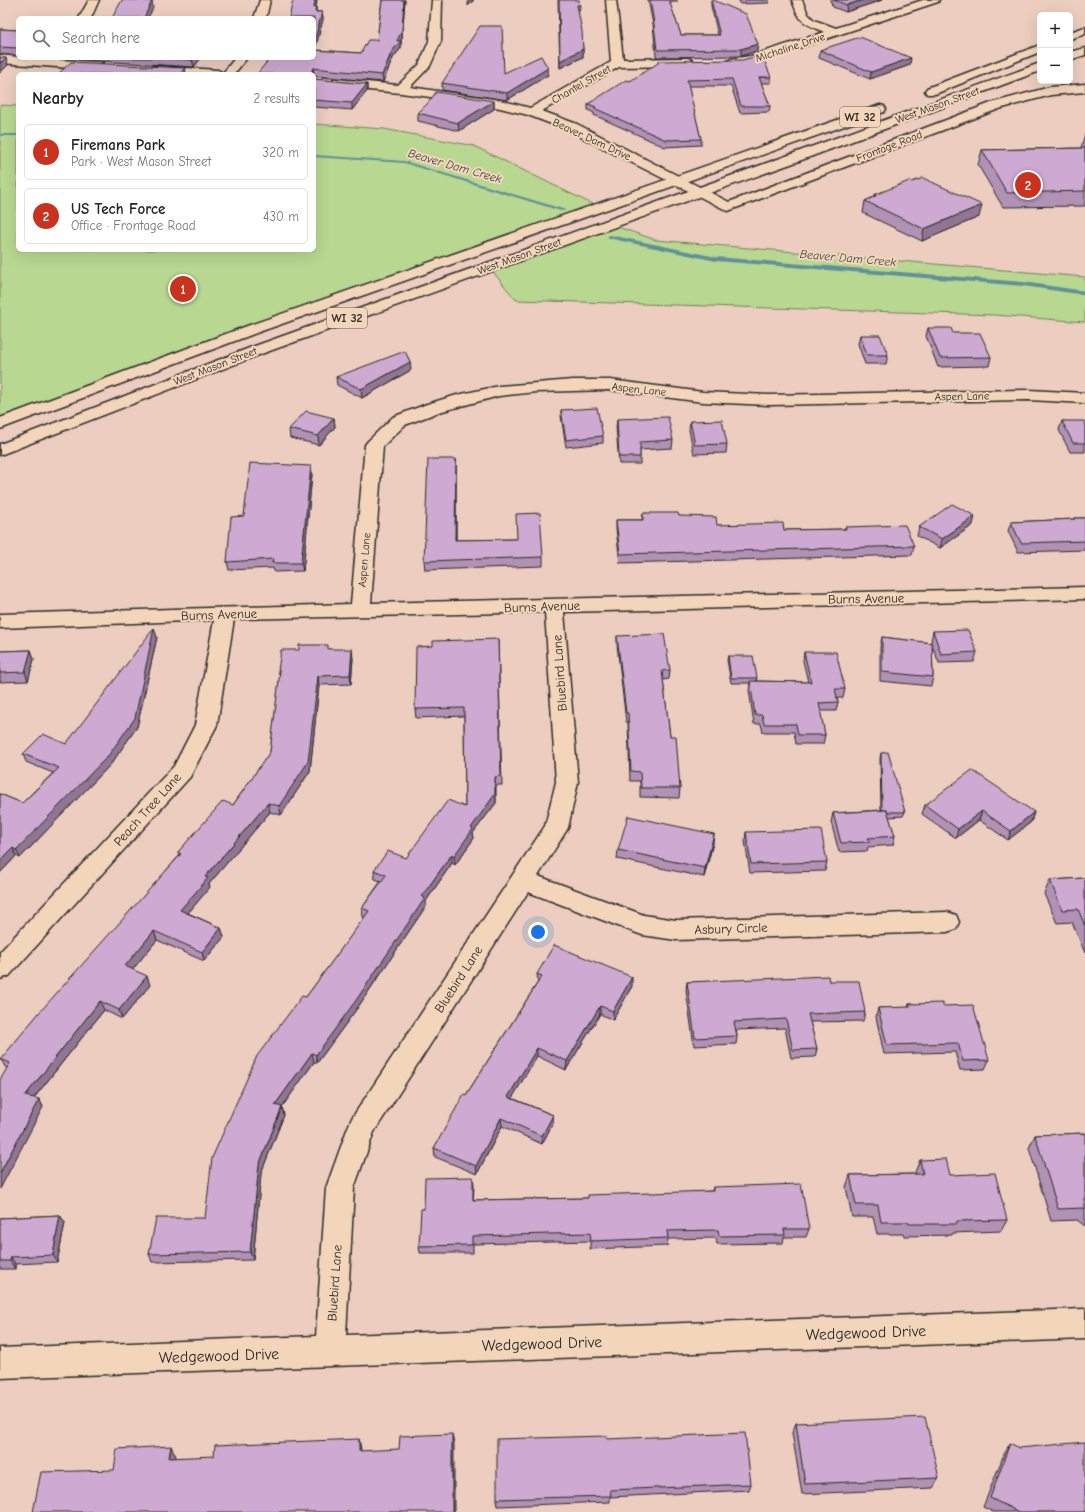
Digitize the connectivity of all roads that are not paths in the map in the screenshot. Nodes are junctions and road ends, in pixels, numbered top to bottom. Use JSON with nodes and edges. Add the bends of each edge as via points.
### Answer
{"nodes":[{"id":1,"x":94,"y":0,"type":"edge"},
{"id":2,"x":265,"y":0,"type":"edge"},
{"id":3,"x":437,"y":0,"type":"edge"},
{"id":4,"x":611,"y":0,"type":"edge"},
{"id":5,"x":797,"y":0,"type":"edge"},
{"id":6,"x":934,"y":0,"type":"edge"},
{"id":7,"x":86,"y":16,"type":"edge"},
{"id":8,"x":261,"y":16,"type":"edge"},
{"id":9,"x":1085,"y":30,"type":"edge"},
{"id":10,"x":835,"y":32,"type":"junction"},
{"id":11,"x":1073,"y":35,"type":"edge"},
{"id":12,"x":1037,"y":49,"type":"edge"},
{"id":13,"x":1085,"y":51,"type":"edge"},
{"id":14,"x":1073,"y":55,"type":"edge"},
{"id":15,"x":0,"y":59,"type":"edge"},
{"id":16,"x":16,"y":59,"type":"edge"},
{"id":17,"x":47,"y":60,"type":"edge"},
{"id":18,"x":239,"y":60,"type":"edge"},
{"id":19,"x":726,"y":61,"type":"edge"},
{"id":20,"x":695,"y":62,"type":"edge"},
{"id":21,"x":616,"y":63,"type":"junction"},
{"id":22,"x":108,"y":66,"type":"edge"},
{"id":23,"x":1037,"y":67,"type":"edge"},
{"id":24,"x":147,"y":69,"type":"edge"},
{"id":25,"x":190,"y":72,"type":"edge"},
{"id":26,"x":230,"y":72,"type":"edge"},
{"id":27,"x":316,"y":81,"type":"edge"},
{"id":28,"x":1085,"y":88,"type":"edge"},
{"id":29,"x":401,"y":89,"type":"junction"},
{"id":30,"x":923,"y":94,"type":"dead end"},
{"id":31,"x":893,"y":105,"type":"dead end"},
{"id":32,"x":532,"y":112,"type":"junction"},
{"id":33,"x":678,"y":182,"type":"junction"},
{"id":34,"x":697,"y":192,"type":"junction"},
{"id":35,"x":1085,"y":398,"type":"edge"},
{"id":36,"x":0,"y":424,"type":"edge"},
{"id":37,"x":0,"y":450,"type":"edge"},
{"id":38,"x":1085,"y":593,"type":"edge"},
{"id":39,"x":554,"y":605,"type":"junction"},
{"id":40,"x":360,"y":611,"type":"junction"},
{"id":41,"x":225,"y":613,"type":"junction"},
{"id":42,"x":0,"y":621,"type":"edge"},
{"id":43,"x":523,"y":880,"type":"junction"},
{"id":44,"x":947,"y":922,"type":"dead end"},
{"id":45,"x":0,"y":969,"type":"edge"},
{"id":46,"x":1085,"y":1324,"type":"edge"},
{"id":47,"x":330,"y":1351,"type":"junction"},
{"id":48,"x":0,"y":1363,"type":"edge"}],
"edges":[{"from":1,"to":7,"type":"street"},
{"from":2,"to":8,"type":"street"},
{"from":3,"to":29,"type":"street","via":[[435,41],[424,66]]},
{"from":4,"to":21,"type":"street","name":"Chantel Street"},
{"from":5,"to":10,"type":"street","via":[[803,15],[810,22]]},
{"from":6,"to":10,"type":"street","name":"Michaline Drive"},
{"from":9,"to":11,"type":"street"},
{"from":10,"to":19,"type":"street","name":"Michaline Drive","via":[[752,59]]},
{"from":12,"to":30,"type":"street","name":"West Mason Street"},
{"from":13,"to":14,"type":"street"},
{"from":15,"to":16,"type":"street"},
{"from":17,"to":22,"type":"street"},
{"from":18,"to":26,"type":"street"},
{"from":20,"to":21,"type":"street"},
{"from":21,"to":32,"type":"street","name":"Chantel Street"},
{"from":23,"to":34,"type":"street","name":"West Mason Street","number":"WI 32"},
{"from":24,"to":25,"type":"street"},
{"from":27,"to":29,"type":"street","name":"Beaver Dam Drive"},
{"from":28,"to":34,"type":"street","name":"Frontage Road","via":[[1050,91],[995,106],[728,207]]},
{"from":29,"to":32,"type":"street","name":"Beaver Dam Drive","via":[[500,104]]},
{"from":31,"to":33,"type":"street","name":"West Mason Street","number":"WI 32"},
{"from":32,"to":33,"type":"street","name":"Beaver Dam Drive","via":[[572,127]]},
{"from":33,"to":34,"type":"street","name":"Beaver Dam Drive"},
{"from":33,"to":36,"type":"street","name":"West Mason Street","number":"WI 32","via":[[253,329]]},
{"from":34,"to":37,"type":"street","name":"West Mason Street","number":"WI 32","via":[[258,350]]},
{"from":35,"to":40,"type":"street","name":"Aspen Lane","via":[[1029,395],[769,400],[703,398],[636,388],[573,385],[499,391],[456,401],[399,421],[374,445]]},
{"from":38,"to":39,"type":"street","name":"Burns Avenue"},
{"from":39,"to":40,"type":"street","name":"Burns Avenue"},
{"from":39,"to":43,"type":"street","name":"Bluebird Lane","via":[[567,782],[556,828]]},
{"from":40,"to":41,"type":"street","name":"Burns Avenue"},
{"from":41,"to":42,"type":"street","name":"Burns Avenue"},
{"from":41,"to":45,"type":"street","name":"Peach Tree Lane","via":[[206,725],[182,771]]},
{"from":43,"to":44,"type":"street","name":"Asbury Circle","via":[[642,925],[676,930]]},
{"from":43,"to":47,"type":"street","name":"Bluebird Lane","via":[[362,1127],[340,1188]]},
{"from":46,"to":47,"type":"street","name":"Wedgewood Drive"},
{"from":47,"to":48,"type":"street","name":"Wedgewood Drive"}]}
